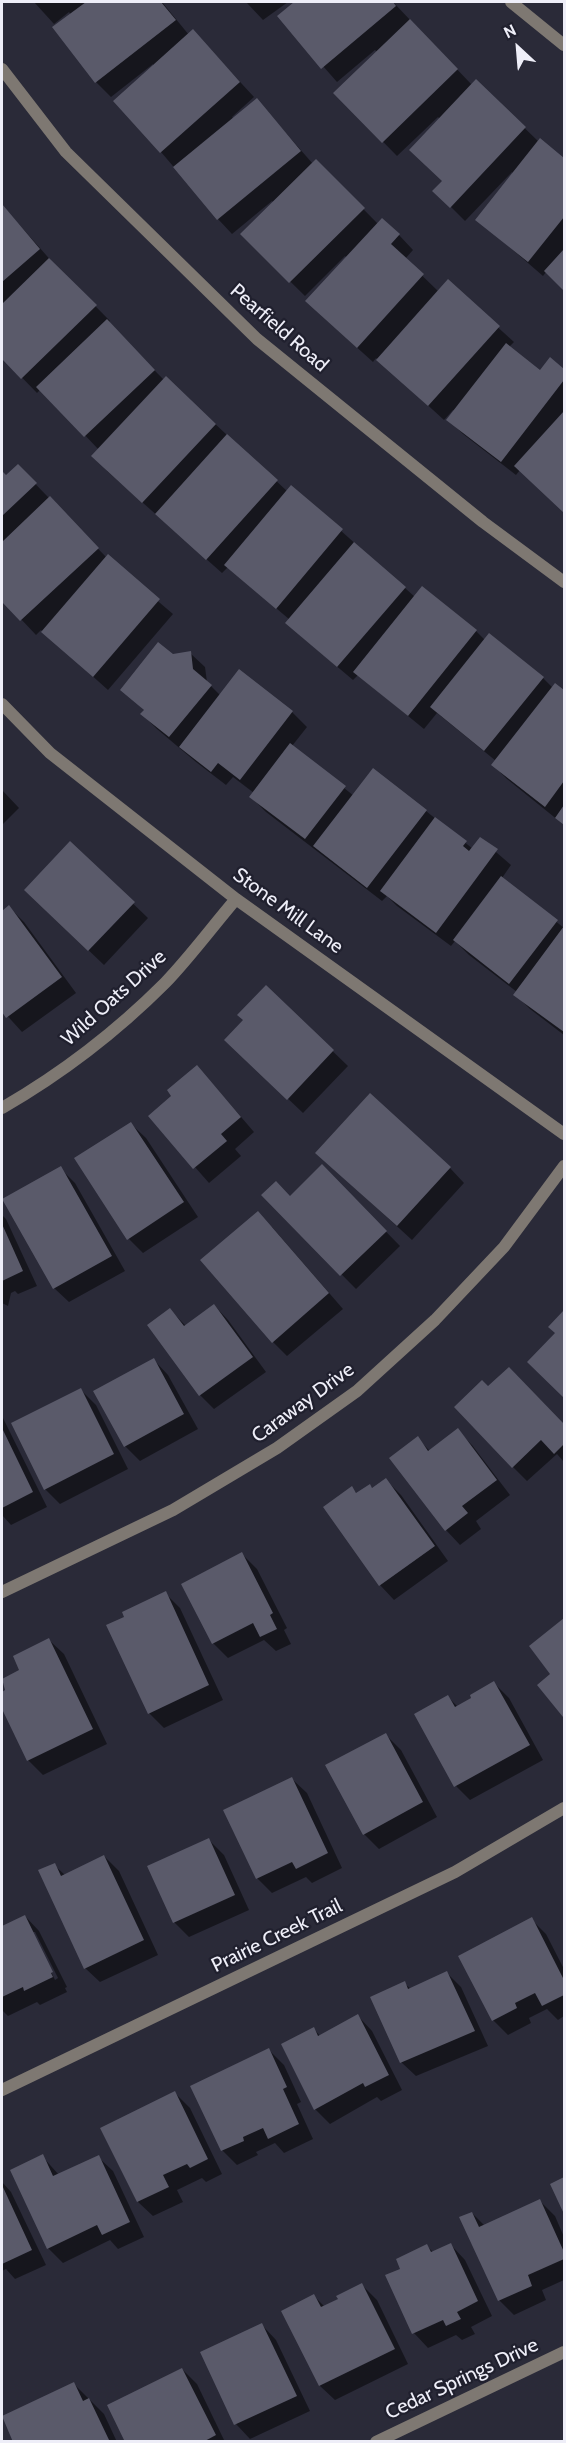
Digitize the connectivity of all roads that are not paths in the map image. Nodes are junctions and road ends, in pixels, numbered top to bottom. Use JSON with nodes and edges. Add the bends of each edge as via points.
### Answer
{"nodes":[{"id":1,"x":511,"y":2,"type":"edge"},
{"id":2,"x":564,"y":45,"type":"edge"},
{"id":3,"x":2,"y":69,"type":"edge"},
{"id":4,"x":564,"y":582,"type":"edge"},
{"id":5,"x":2,"y":704,"type":"edge"},
{"id":6,"x":236,"y":899,"type":"junction"},
{"id":7,"x":2,"y":1108,"type":"edge"},
{"id":8,"x":564,"y":1134,"type":"edge"},
{"id":9,"x":564,"y":1166,"type":"edge"},
{"id":10,"x":2,"y":1592,"type":"edge"},
{"id":11,"x":564,"y":1808,"type":"edge"},
{"id":12,"x":2,"y":2090,"type":"edge"},
{"id":13,"x":564,"y":2352,"type":"edge"},
{"id":14,"x":376,"y":2442,"type":"edge"}],
"edges":[{"from":1,"to":2,"type":"street"},
{"from":3,"to":4,"type":"street","name":"Pearfield Road","via":[[66,152],[257,339],[483,522]]},
{"from":5,"to":6,"type":"street","name":"Stone Mill Lane","via":[[50,753]]},
{"from":6,"to":7,"type":"street","name":"Wild Oats Drive","via":[[165,982],[93,1047]]},
{"from":6,"to":8,"type":"street","name":"Stone Mill Lane"},
{"from":9,"to":10,"type":"street","name":"Caraway Drive","via":[[504,1247],[435,1320],[357,1391],[277,1448],[173,1510]]},
{"from":11,"to":12,"type":"street","name":"Prairie Creek Trail","via":[[455,1872]]},
{"from":13,"to":14,"type":"street","name":"Cedar Springs Drive"}]}
